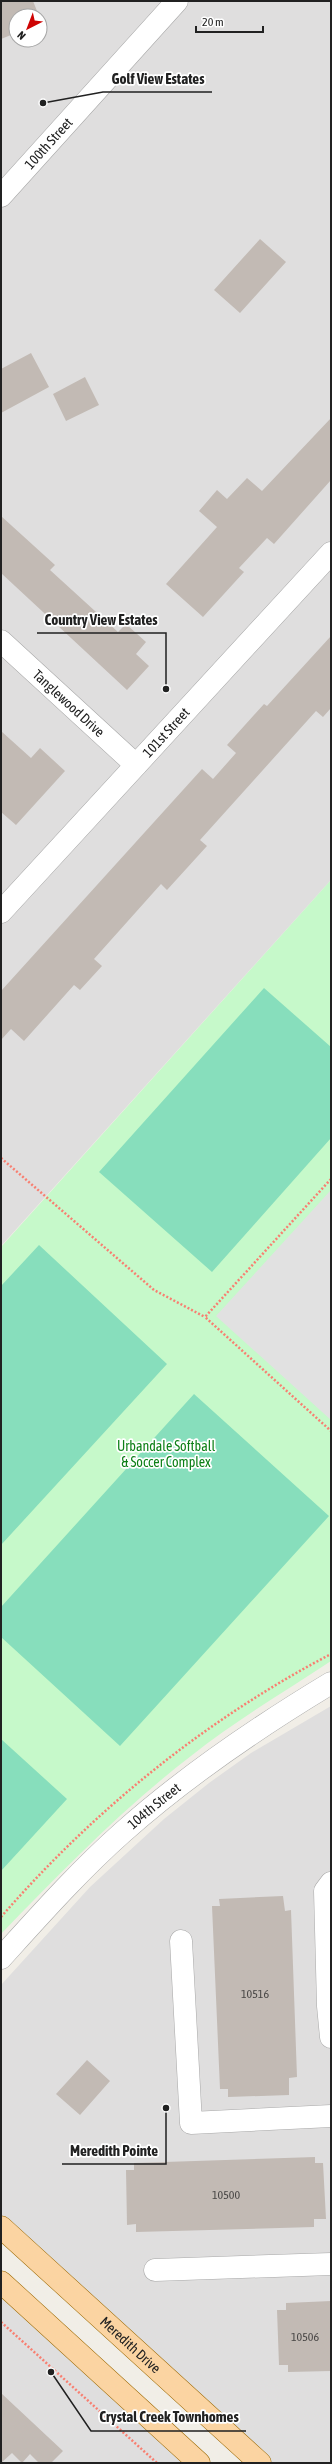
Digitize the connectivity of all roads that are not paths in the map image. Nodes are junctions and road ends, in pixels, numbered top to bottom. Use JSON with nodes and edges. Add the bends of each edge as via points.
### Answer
{"nodes":[{"id":1,"x":177,"y":1,"type":"edge"},
{"id":2,"x":1,"y":196,"type":"edge"},
{"id":3,"x":331,"y":553,"type":"edge"},
{"id":4,"x":1,"y":641,"type":"edge"},
{"id":5,"x":136,"y":765,"type":"junction"},
{"id":6,"x":1,"y":912,"type":"edge"},
{"id":7,"x":331,"y":1683,"type":"edge"},
{"id":8,"x":331,"y":1884,"type":"edge"},
{"id":9,"x":181,"y":1941,"type":"dead end"},
{"id":10,"x":1,"y":1958,"type":"edge"},
{"id":11,"x":330,"y":2005,"type":"edge"},
{"id":12,"x":331,"y":2038,"type":"edge"},
{"id":13,"x":331,"y":2116,"type":"edge"},
{"id":14,"x":1,"y":2227,"type":"edge"},
{"id":15,"x":331,"y":2264,"type":"edge"},
{"id":16,"x":155,"y":2270,"type":"dead end"},
{"id":17,"x":1,"y":2282,"type":"edge"},
{"id":18,"x":199,"y":2463,"type":"edge"},
{"id":19,"x":260,"y":2463,"type":"edge"}],
"edges":[{"from":1,"to":2,"type":"street","name":"100th Street"},
{"from":3,"to":5,"type":"street","name":"101st Street"},
{"from":4,"to":5,"type":"street","name":"Tanglewood Drive"},
{"from":5,"to":6,"type":"street","name":"101st Street"},
{"from":7,"to":10,"type":"street","name":"104th Street","via":[[217,1757],[122,1833],[48,1906]]},
{"from":8,"to":11,"type":"street","via":[[326,1892]]},
{"from":9,"to":13,"type":"street","via":[[192,2123]]},
{"from":11,"to":12,"type":"street"},
{"from":14,"to":19,"type":"main road","name":"Meredith Drive"},
{"from":15,"to":16,"type":"street"},
{"from":17,"to":18,"type":"main road"}]}
